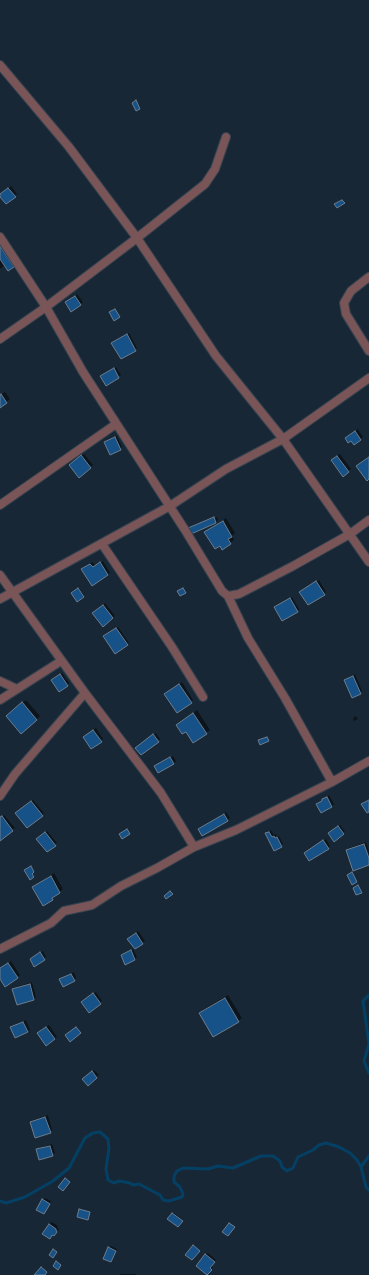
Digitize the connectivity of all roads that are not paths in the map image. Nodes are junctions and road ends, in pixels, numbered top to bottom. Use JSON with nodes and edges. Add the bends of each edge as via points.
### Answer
{"nodes":[{"id":1,"x":0,"y":65,"type":"edge"},
{"id":2,"x":226,"y":137,"type":"dead end"},
{"id":3,"x":0,"y":238,"type":"edge"},
{"id":4,"x":137,"y":238,"type":"junction"},
{"id":5,"x":369,"y":276,"type":"edge"},
{"id":6,"x":46,"y":307,"type":"junction"},
{"id":7,"x":0,"y":339,"type":"edge"},
{"id":8,"x":369,"y":351,"type":"edge"},
{"id":9,"x":369,"y":378,"type":"edge"},
{"id":10,"x":116,"y":424,"type":"junction"},
{"id":11,"x":283,"y":439,"type":"junction"},
{"id":12,"x":0,"y":505,"type":"edge"},
{"id":13,"x":170,"y":506,"type":"junction"},
{"id":14,"x":369,"y":520,"type":"edge"},
{"id":15,"x":350,"y":534,"type":"junction"},
{"id":16,"x":102,"y":544,"type":"junction"},
{"id":17,"x":369,"y":562,"type":"edge"},
{"id":18,"x":0,"y":575,"type":"edge"},
{"id":19,"x":14,"y":593,"type":"junction"},
{"id":20,"x":228,"y":596,"type":"junction"},
{"id":21,"x":0,"y":600,"type":"edge"},
{"id":22,"x":61,"y":660,"type":"junction"},
{"id":23,"x":0,"y":681,"type":"edge"},
{"id":24,"x":17,"y":689,"type":"junction"},
{"id":25,"x":85,"y":693,"type":"junction"},
{"id":26,"x":203,"y":697,"type":"dead end"},
{"id":27,"x":0,"y":700,"type":"edge"},
{"id":28,"x":369,"y":760,"type":"edge"},
{"id":29,"x":332,"y":782,"type":"junction"},
{"id":30,"x":0,"y":796,"type":"edge"},
{"id":31,"x":194,"y":847,"type":"junction"},
{"id":32,"x":0,"y":949,"type":"edge"}],
"edges":[{"from":1,"to":4,"type":"street","via":[[69,147]]},
{"from":2,"to":4,"type":"street","via":[[215,169],[205,184]]},
{"from":3,"to":6,"type":"street"},
{"from":4,"to":6,"type":"street"},
{"from":4,"to":11,"type":"street","via":[[216,356]]},
{"from":5,"to":8,"type":"street","via":[[351,291],[344,303],[346,314]]},
{"from":6,"to":7,"type":"street"},
{"from":6,"to":10,"type":"street"},
{"from":9,"to":11,"type":"street"},
{"from":10,"to":12,"type":"street"},
{"from":10,"to":13,"type":"street"},
{"from":11,"to":13,"type":"street","via":[[226,469]]},
{"from":11,"to":15,"type":"street"},
{"from":13,"to":16,"type":"street"},
{"from":13,"to":20,"type":"street","via":[[222,591]]},
{"from":14,"to":15,"type":"street"},
{"from":15,"to":17,"type":"street"},
{"from":15,"to":20,"type":"street","via":[[239,594]]},
{"from":16,"to":19,"type":"street"},
{"from":16,"to":26,"type":"street"},
{"from":18,"to":19,"type":"street"},
{"from":19,"to":21,"type":"street"},
{"from":19,"to":22,"type":"street"},
{"from":20,"to":29,"type":"street","via":[[248,638]]},
{"from":22,"to":24,"type":"street"},
{"from":22,"to":25,"type":"street"},
{"from":23,"to":24,"type":"street"},
{"from":24,"to":27,"type":"street"},
{"from":25,"to":30,"type":"street","via":[[15,774]]},
{"from":25,"to":31,"type":"street","via":[[161,792]]},
{"from":28,"to":29,"type":"street"},
{"from":29,"to":31,"type":"street","via":[[236,830]]},
{"from":31,"to":32,"type":"street","via":[[121,886],[92,905],[64,911],[51,923]]}]}
